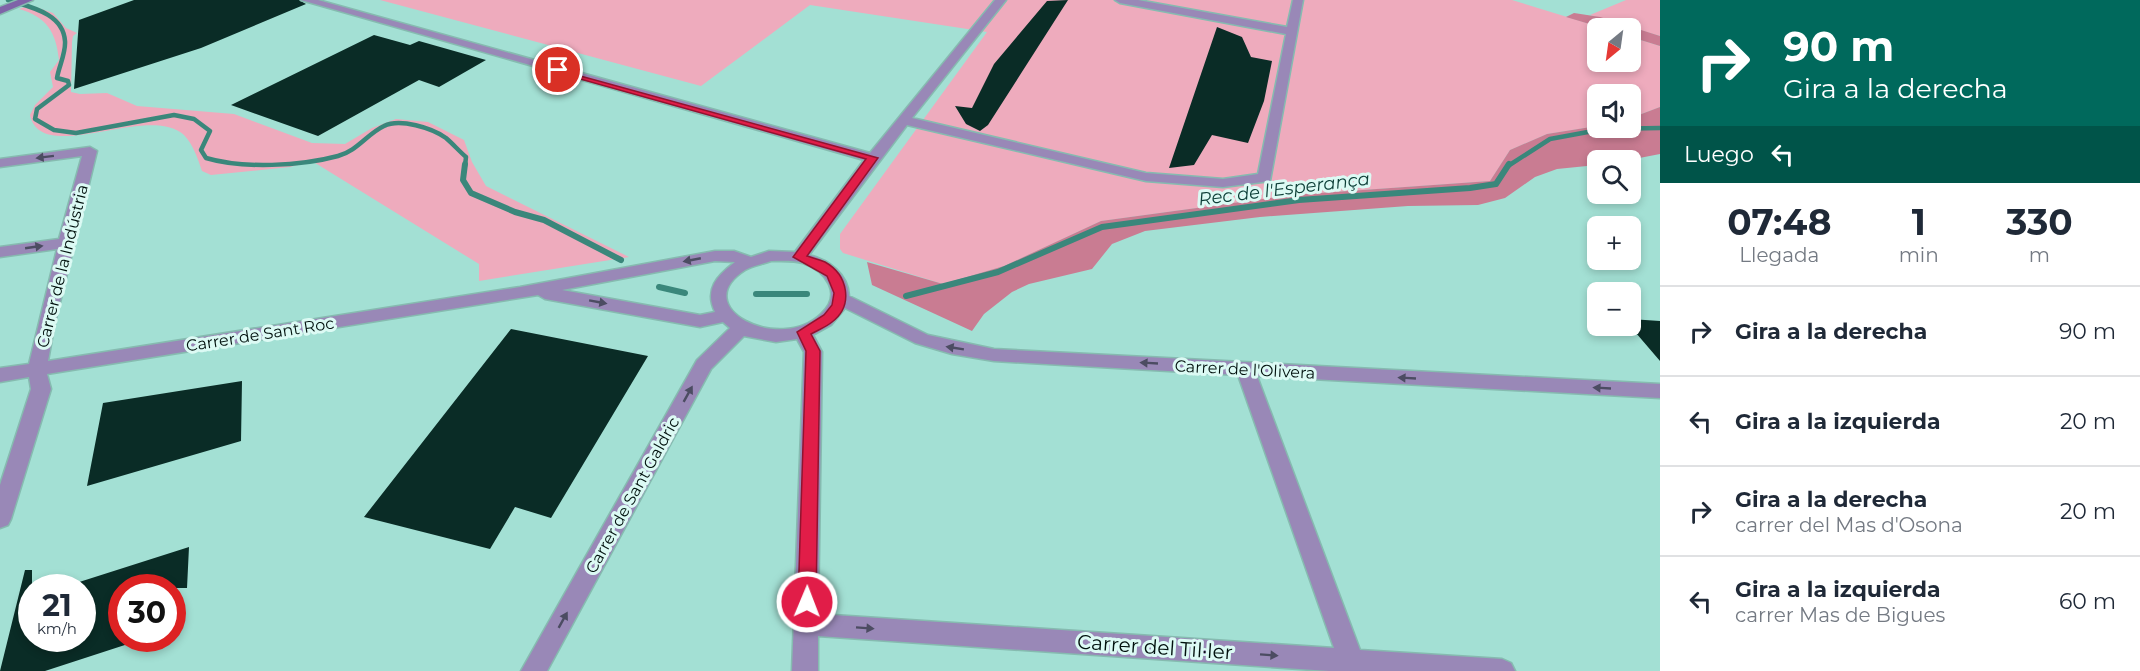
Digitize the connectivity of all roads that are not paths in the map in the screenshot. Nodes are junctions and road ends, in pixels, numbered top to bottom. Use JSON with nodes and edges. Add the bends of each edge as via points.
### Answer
{"nodes":[{"id":1,"x":28,"y":0,"type":"edge"},
{"id":2,"x":306,"y":0,"type":"edge"},
{"id":3,"x":1001,"y":0,"type":"edge"},
{"id":4,"x":1120,"y":0,"type":"edge"},
{"id":5,"x":1299,"y":0,"type":"edge"},
{"id":6,"x":3,"y":9,"type":"edge"},
{"id":7,"x":1293,"y":32,"type":"junction"},
{"id":8,"x":903,"y":120,"type":"junction"},
{"id":9,"x":873,"y":158,"type":"junction"},
{"id":10,"x":0,"y":163,"type":"edge"},
{"id":11,"x":67,"y":243,"type":"junction"},
{"id":12,"x":0,"y":252,"type":"edge"},
{"id":13,"x":800,"y":257,"type":"junction"},
{"id":14,"x":749,"y":262,"type":"junction"},
{"id":15,"x":519,"y":293,"type":"junction"},
{"id":16,"x":840,"y":299,"type":"junction"},
{"id":17,"x":733,"y":322,"type":"junction"},
{"id":18,"x":803,"y":332,"type":"junction"},
{"id":19,"x":37,"y":369,"type":"junction"},
{"id":20,"x":1245,"y":369,"type":"junction"},
{"id":21,"x":0,"y":375,"type":"edge"},
{"id":22,"x":1660,"y":391,"type":"edge"},
{"id":23,"x":0,"y":519,"type":"edge"},
{"id":24,"x":807,"y":624,"type":"junction"},
{"id":25,"x":1353,"y":666,"type":"edge"},
{"id":26,"x":534,"y":671,"type":"edge"},
{"id":27,"x":805,"y":671,"type":"edge"},
{"id":28,"x":1502,"y":671,"type":"edge"}],
"edges":[{"from":1,"to":6,"type":"street"},
{"from":2,"to":9,"type":"street"},
{"from":3,"to":8,"type":"street"},
{"from":4,"to":7,"type":"street"},
{"from":5,"to":7,"type":"street"},
{"from":7,"to":8,"type":"street","via":[[1265,178],[1223,183],[1146,177]]},
{"from":8,"to":9,"type":"street"},
{"from":9,"to":13,"type":"street"},
{"from":11,"to":10,"type":"street","name":"Carrer de la Indústria","one_way":true,"via":[[90,151]]},
{"from":12,"to":11,"type":"street","one_way":true},
{"from":11,"to":19,"type":"street","name":"Carrer de la Indústria"},
{"from":13,"to":14,"type":"street","via":[[769,256]]},
{"from":13,"to":16,"type":"street","via":[[831,273],[838,282]]},
{"from":14,"to":15,"type":"street","name":"Carrer de Sant Roc","one_way":true,"via":[[734,256],[715,256]]},
{"from":14,"to":17,"type":"street","via":[[733,270],[719,289],[718,303]]},
{"from":15,"to":17,"type":"street","name":"Carrer de Sant Roc","one_way":true,"via":[[548,293],[700,321]]},
{"from":15,"to":19,"type":"street","name":"Carrer de Sant Roc"},
{"from":16,"to":18,"type":"street","via":[[829,318]]},
{"from":20,"to":16,"type":"street","name":"Carrer de l'Olivera","one_way":true,"via":[[994,355],[913,336]]},
{"from":17,"to":18,"type":"street","via":[[777,336]]},
{"from":26,"to":17,"type":"street","name":"Carrer de Sant Galdric","one_way":true,"via":[[704,365]]},
{"from":18,"to":24,"type":"street","via":[[813,351]]},
{"from":19,"to":21,"type":"street","name":"Carrer de Sant Roc"},
{"from":19,"to":23,"type":"street","name":"Carrer de la Indústria","via":[[41,388]]},
{"from":22,"to":20,"type":"street","name":"Carrer de l'Olivera","one_way":true},
{"from":20,"to":25,"type":"street"},
{"from":24,"to":25,"type":"street","name":"Carrer del Til·ler","one_way":true},
{"from":24,"to":27,"type":"street"},
{"from":25,"to":28,"type":"street","name":"Carrer del Til·ler"}]}
